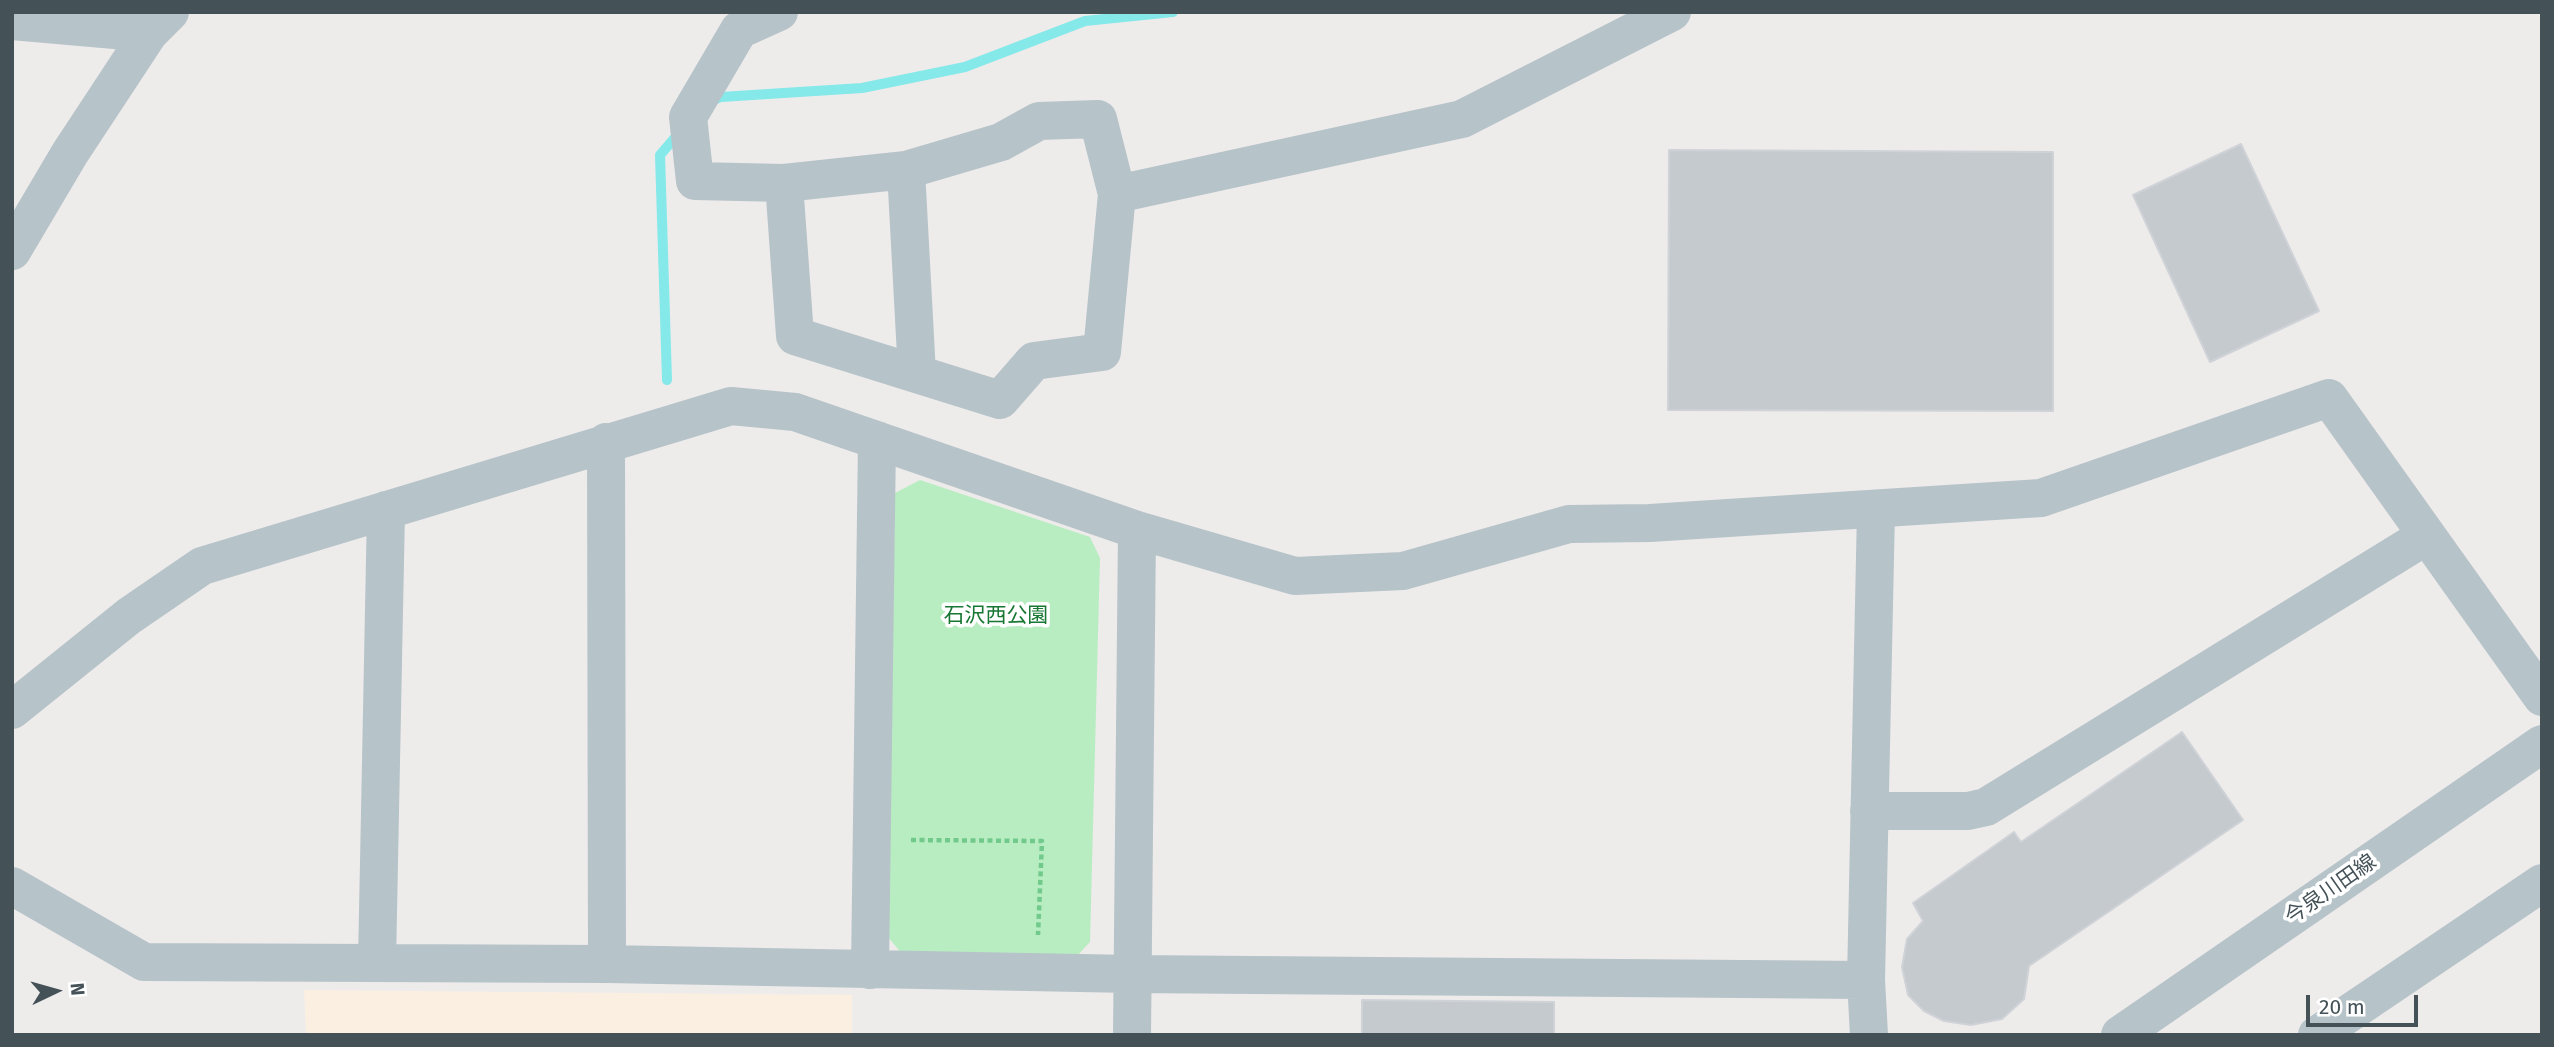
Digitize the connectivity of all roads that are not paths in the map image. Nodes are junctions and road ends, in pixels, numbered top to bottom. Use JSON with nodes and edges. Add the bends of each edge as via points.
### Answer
{"nodes":[{"id":1,"x":779,"y":12,"type":"edge"},
{"id":2,"x":1672,"y":12,"type":"edge"},
{"id":3,"x":12,"y":21,"type":"edge"},
{"id":4,"x":160,"y":23,"type":"edge"},
{"id":5,"x":906,"y":170,"type":"junction"},
{"id":6,"x":785,"y":183,"type":"junction"},
{"id":7,"x":1117,"y":194,"type":"junction"},
{"id":8,"x":12,"y":251,"type":"edge"},
{"id":9,"x":917,"y":374,"type":"junction"},
{"id":10,"x":877,"y":440,"type":"junction"},
{"id":11,"x":606,"y":442,"type":"junction"},
{"id":12,"x":386,"y":510,"type":"junction"},
{"id":13,"x":1876,"y":510,"type":"junction"},
{"id":14,"x":1137,"y":530,"type":"junction"},
{"id":15,"x":2426,"y":536,"type":"junction"},
{"id":16,"x":2542,"y":697,"type":"edge"},
{"id":17,"x":12,"y":710,"type":"edge"},
{"id":18,"x":2542,"y":744,"type":"edge"},
{"id":19,"x":1869,"y":811,"type":"junction"},
{"id":20,"x":2542,"y":883,"type":"edge"},
{"id":21,"x":12,"y":886,"type":"edge"},
{"id":22,"x":377,"y":963,"type":"junction"},
{"id":23,"x":607,"y":964,"type":"junction"},
{"id":24,"x":870,"y":970,"type":"junction"},
{"id":25,"x":1132,"y":974,"type":"junction"},
{"id":26,"x":1866,"y":980,"type":"junction"},
{"id":27,"x":1132,"y":1035,"type":"edge"},
{"id":28,"x":1869,"y":1035,"type":"edge"},
{"id":29,"x":2120,"y":1035,"type":"edge"},
{"id":30,"x":2316,"y":1035,"type":"edge"}],
"edges":[{"from":1,"to":6,"type":"street","via":[[739,30],[688,117],[695,181]]},
{"from":2,"to":7,"type":"street","via":[[1462,119]]},
{"from":3,"to":4,"type":"street"},
{"from":4,"to":8,"type":"street","via":[[70,153]]},
{"from":5,"to":6,"type":"street"},
{"from":5,"to":7,"type":"street","via":[[1000,142],[1040,121],[1098,119]]},
{"from":5,"to":9,"type":"street"},
{"from":6,"to":9,"type":"street","via":[[795,336]]},
{"from":7,"to":9,"type":"street","via":[[1102,352],[1034,361],[1000,400]]},
{"from":10,"to":11,"type":"street","via":[[795,412],[731,407]]},
{"from":10,"to":14,"type":"street"},
{"from":10,"to":24,"type":"street"},
{"from":11,"to":12,"type":"street"},
{"from":11,"to":23,"type":"street"},
{"from":12,"to":17,"type":"street","via":[[202,566],[129,616]]},
{"from":12,"to":22,"type":"street"},
{"from":13,"to":14,"type":"street","via":[[1569,524],[1403,571],[1295,576]]},
{"from":13,"to":15,"type":"street","via":[[2041,498],[2329,398]]},
{"from":13,"to":19,"type":"street"},
{"from":14,"to":25,"type":"street"},
{"from":15,"to":16,"type":"street"},
{"from":15,"to":19,"type":"street","via":[[1986,807]]},
{"from":18,"to":29,"type":"street","name":"今泉川田線"},
{"from":19,"to":26,"type":"street"},
{"from":20,"to":30,"type":"street"},
{"from":21,"to":22,"type":"street","via":[[144,962]]},
{"from":22,"to":23,"type":"street"},
{"from":23,"to":24,"type":"street"},
{"from":24,"to":25,"type":"street"},
{"from":25,"to":26,"type":"street"},
{"from":25,"to":27,"type":"street"},
{"from":26,"to":28,"type":"street"}]}
